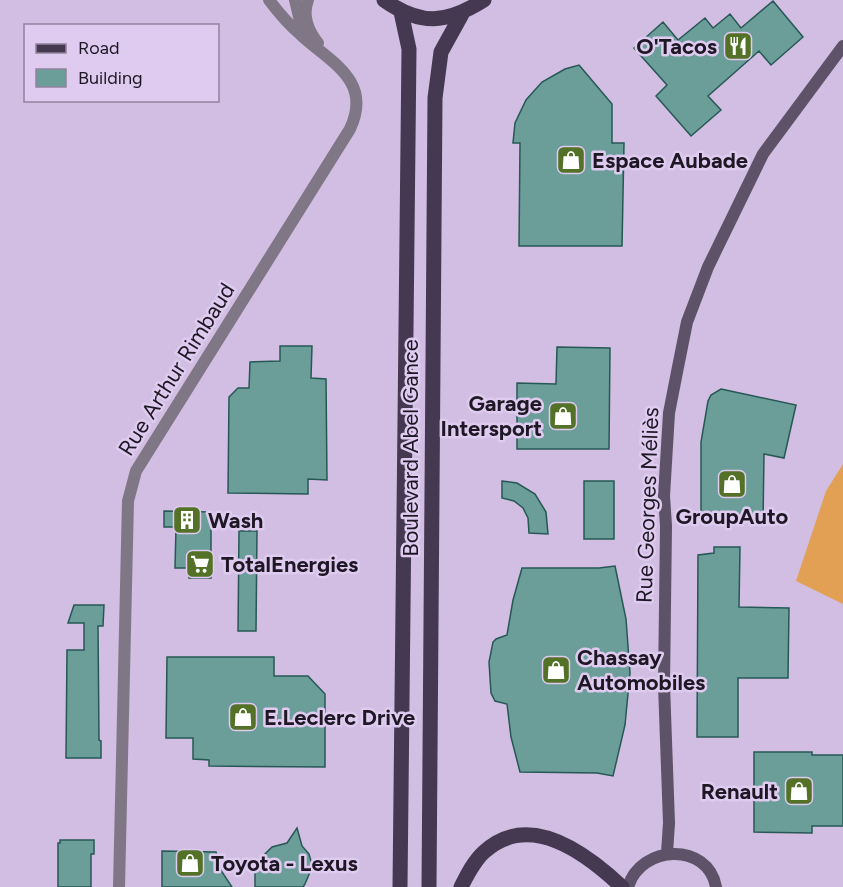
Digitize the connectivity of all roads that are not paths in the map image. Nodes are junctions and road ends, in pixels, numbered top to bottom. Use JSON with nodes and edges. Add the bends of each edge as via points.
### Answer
{"nodes":[{"id":1,"x":269,"y":0,"type":"edge"},
{"id":2,"x":294,"y":0,"type":"edge"},
{"id":3,"x":308,"y":0,"type":"edge"},
{"id":4,"x":384,"y":0,"type":"edge"},
{"id":5,"x":484,"y":0,"type":"edge"},
{"id":6,"x":401,"y":12,"type":"junction"},
{"id":7,"x":462,"y":14,"type":"junction"},
{"id":8,"x":309,"y":33,"type":"junction"},
{"id":9,"x":843,"y":33,"type":"edge"},
{"id":10,"x":839,"y":51,"type":"edge"},
{"id":11,"x":328,"y":56,"type":"junction"},
{"id":12,"x":667,"y":853,"type":"junction"},
{"id":13,"x":119,"y":887,"type":"edge"},
{"id":14,"x":400,"y":887,"type":"edge"},
{"id":15,"x":429,"y":887,"type":"edge"},
{"id":16,"x":461,"y":887,"type":"edge"},
{"id":17,"x":622,"y":887,"type":"edge"},
{"id":18,"x":628,"y":887,"type":"edge"},
{"id":19,"x":716,"y":887,"type":"edge"}],
"edges":[{"from":1,"to":11,"type":"street","name":"Rue Arthur Rimbaud","via":[[301,35]]},
{"from":2,"to":8,"type":"street","name":"Rue Arthur Rimbaud"},
{"from":3,"to":8,"type":"street","via":[[305,12]]},
{"from":4,"to":6,"type":"main road"},
{"from":5,"to":7,"type":"main road"},
{"from":6,"to":7,"type":"main road","via":[[431,20]]},
{"from":6,"to":14,"type":"main road","name":"Boulevard Abel Gance","via":[[409,49]]},
{"from":7,"to":15,"type":"main road","name":"Boulevard Abel Gance","via":[[441,52],[435,98]]},
{"from":8,"to":11,"type":"street","name":"Rue Arthur Rimbaud"},
{"from":9,"to":10,"type":"street","name":"Rue Georges Méliès"},
{"from":10,"to":12,"type":"street","name":"Rue Georges Méliès","via":[[763,154],[708,267],[687,322],[676,372],[668,422],[664,496]]},
{"from":11,"to":13,"type":"street","name":"Rue Arthur Rimbaud","via":[[345,72],[351,85],[356,99],[354,120],[136,471],[128,501]]},
{"from":12,"to":18,"type":"street","via":[[644,862]]},
{"from":12,"to":19,"type":"street","via":[[687,855],[704,865]]},
{"from":16,"to":17,"type":"main road","via":[[482,854],[512,837],[527,835],[562,842]]}]}
